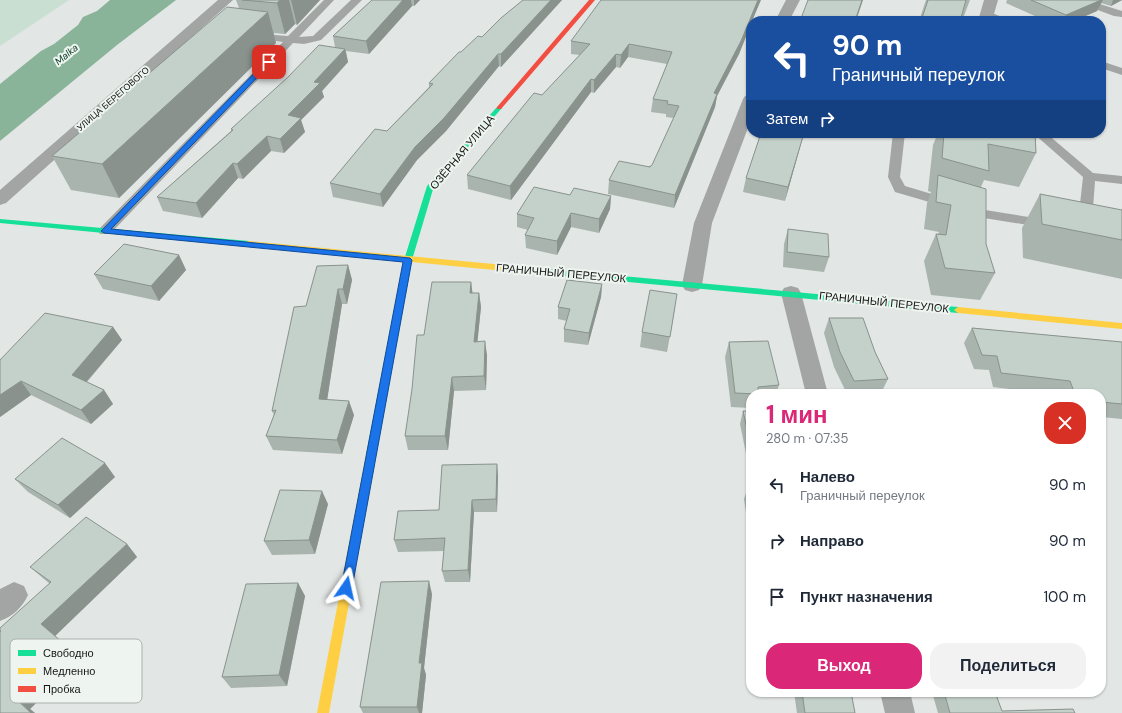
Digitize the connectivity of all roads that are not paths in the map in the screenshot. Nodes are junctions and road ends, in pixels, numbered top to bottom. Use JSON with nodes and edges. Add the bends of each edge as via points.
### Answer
{"nodes":[{"id":1,"x":226,"y":0,"type":"edge"},
{"id":2,"x":329,"y":0,"type":"edge"},
{"id":3,"x":357,"y":0,"type":"edge"},
{"id":4,"x":592,"y":0,"type":"edge"},
{"id":5,"x":793,"y":0,"type":"edge"},
{"id":6,"x":992,"y":0,"type":"edge"},
{"id":7,"x":1089,"y":1,"type":"edge"},
{"id":8,"x":1077,"y":8,"type":"edge"},
{"id":9,"x":1122,"y":14,"type":"edge"},
{"id":10,"x":785,"y":16,"type":"edge"},
{"id":11,"x":987,"y":16,"type":"edge"},
{"id":12,"x":246,"y":34,"type":"edge"},
{"id":13,"x":291,"y":39,"type":"junction"},
{"id":14,"x":1106,"y":66,"type":"edge"},
{"id":15,"x":1122,"y":72,"type":"edge"},
{"id":16,"x":746,"y":115,"type":"edge"},
{"id":17,"x":898,"y":138,"type":"edge"},
{"id":18,"x":1045,"y":138,"type":"edge"},
{"id":19,"x":1089,"y":176,"type":"junction"},
{"id":20,"x":1122,"y":180,"type":"edge"},
{"id":21,"x":0,"y":199,"type":"edge"},
{"id":22,"x":0,"y":221,"type":"edge"},
{"id":23,"x":1085,"y":222,"type":"junction"},
{"id":24,"x":1071,"y":224,"type":"edge"},
{"id":25,"x":1056,"y":226,"type":"edge"},
{"id":26,"x":1100,"y":227,"type":"edge"},
{"id":27,"x":104,"y":231,"type":"junction"},
{"id":28,"x":408,"y":260,"type":"junction"},
{"id":29,"x":692,"y":284,"type":"junction"},
{"id":30,"x":791,"y":293,"type":"junction"},
{"id":31,"x":1122,"y":326,"type":"edge"},
{"id":32,"x":816,"y":389,"type":"edge"},
{"id":33,"x":896,"y":697,"type":"edge"},
{"id":34,"x":323,"y":713,"type":"edge"},
{"id":35,"x":900,"y":713,"type":"edge"}],
"edges":[{"from":1,"to":21,"type":"street","name":"УЛИЦА БЕРЕГОВОГО","via":[[201,29]]},
{"from":2,"to":13,"type":"lane"},
{"from":3,"to":13,"type":"lane","via":[[317,38],[304,41]]},
{"from":4,"to":28,"type":"street","name":"ОЗЁРНАЯ УЛИЦА","via":[[431,186]]},
{"from":5,"to":10,"type":"street"},
{"from":6,"to":11,"type":"street"},
{"from":7,"to":8,"type":"lane"},
{"from":7,"to":9,"type":"lane"},
{"from":12,"to":13,"type":"lane"},
{"from":13,"to":27,"type":"lane"},
{"from":14,"to":15,"type":"lane"},
{"from":16,"to":29,"type":"street","via":[[703,223]]},
{"from":17,"to":25,"type":"lane","via":[[894,177],[900,189],[984,214]]},
{"from":18,"to":19,"type":"lane"},
{"from":19,"to":20,"type":"lane"},
{"from":19,"to":23,"type":"lane"},
{"from":22,"to":27,"type":"street","name":"ГРАНИЧНЫЙ ПЕРЕУЛОК"},
{"from":23,"to":24,"type":"lane"},
{"from":23,"to":26,"type":"lane"},
{"from":27,"to":28,"type":"street","name":"ГРАНИЧНЫЙ ПЕРЕУЛОК"},
{"from":28,"to":29,"type":"street","name":"ГРАНИЧНЫЙ ПЕРЕУЛОК"},
{"from":28,"to":34,"type":"street","name":"ОЗЁРНАЯ УЛИЦА"},
{"from":29,"to":30,"type":"street","name":"ГРАНИЧНЫЙ ПЕРЕУЛОК"},
{"from":30,"to":31,"type":"street","name":"ГРАНИЧНЫЙ ПЕРЕУЛОК"},
{"from":30,"to":32,"type":"street"},
{"from":33,"to":35,"type":"street"}]}
